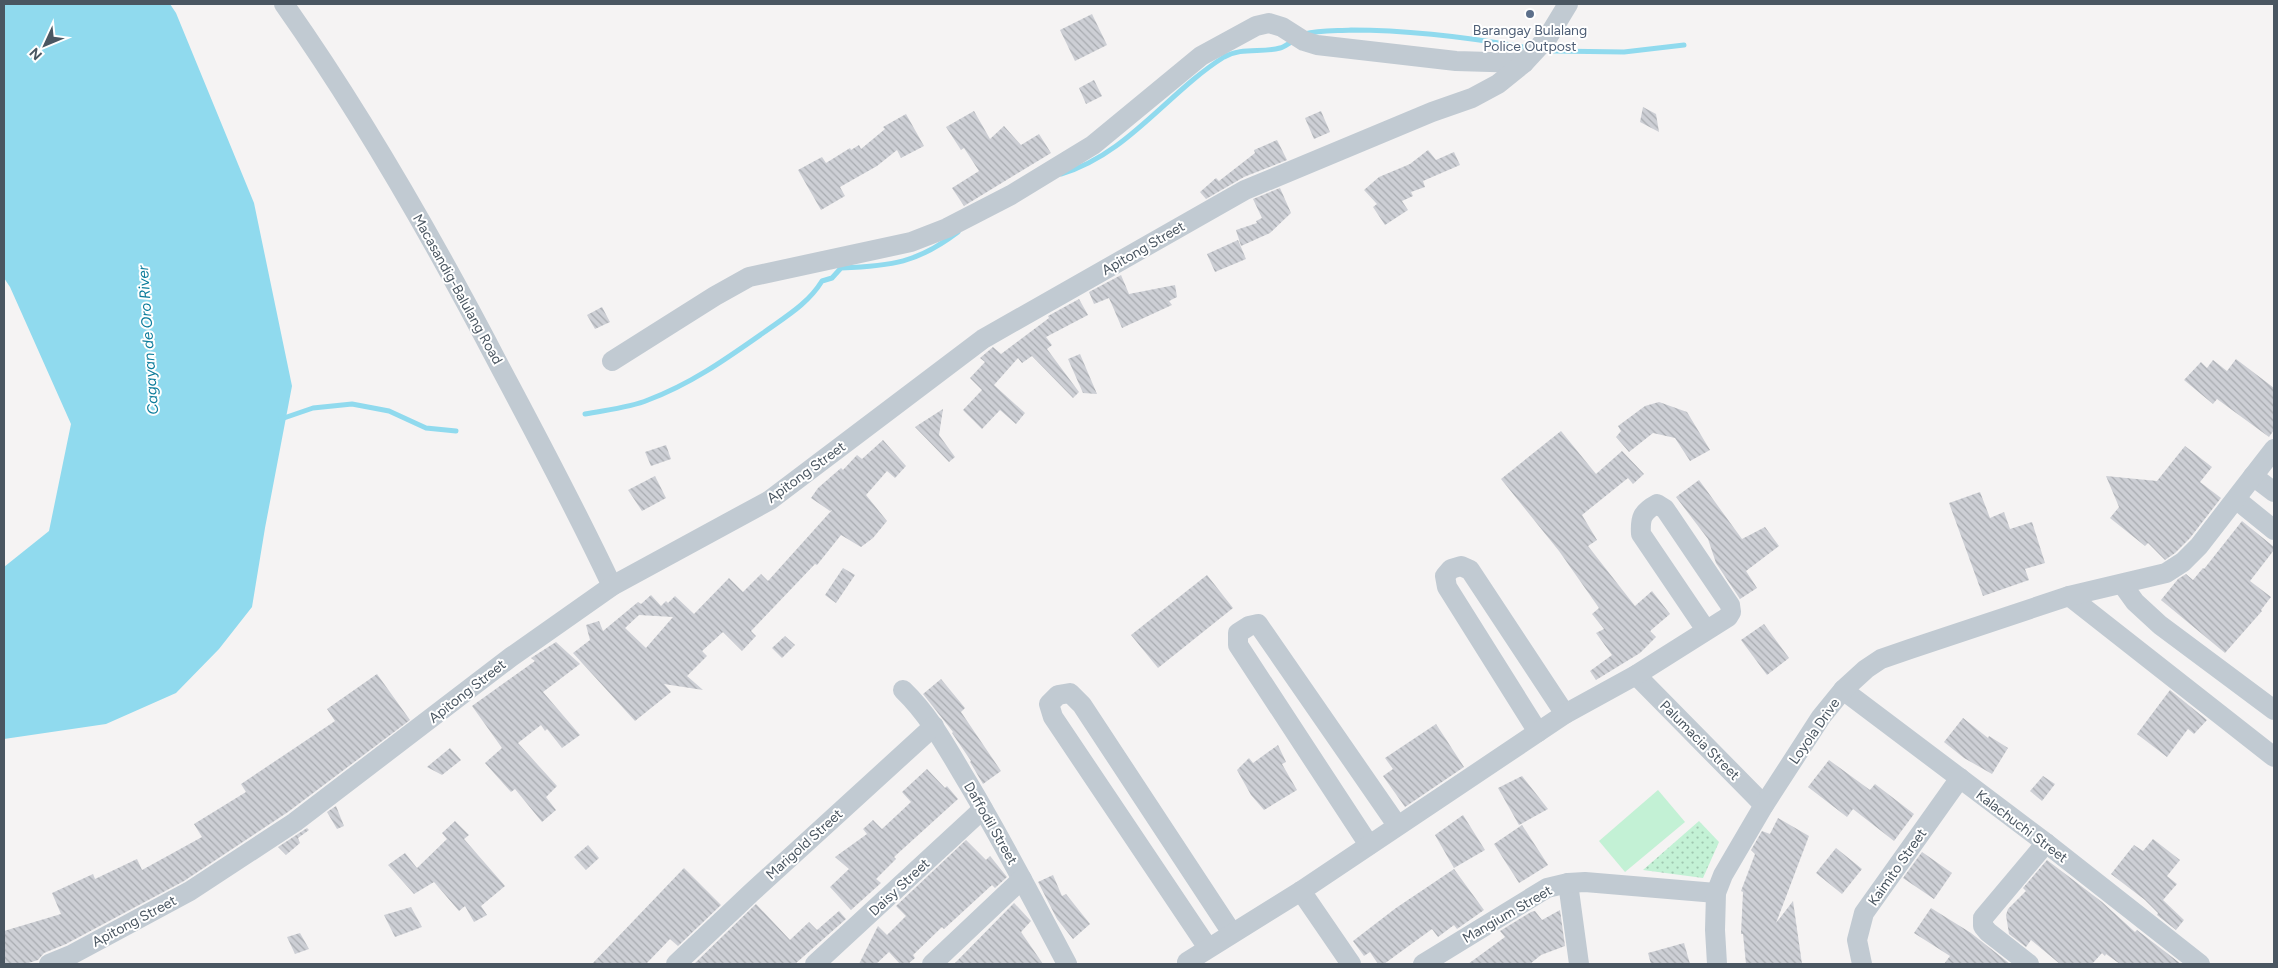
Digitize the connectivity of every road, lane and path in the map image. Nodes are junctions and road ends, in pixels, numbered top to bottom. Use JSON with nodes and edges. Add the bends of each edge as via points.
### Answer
{"nodes":[{"id":1,"x":284,"y":4,"type":"edge"},
{"id":2,"x":1568,"y":4,"type":"edge"},
{"id":3,"x":1524,"y":63,"type":"junction"},
{"id":4,"x":612,"y":361,"type":"dead end"},
{"id":5,"x":2274,"y":449,"type":"edge"},
{"id":6,"x":2253,"y":476,"type":"junction"},
{"id":7,"x":2274,"y":492,"type":"edge"},
{"id":8,"x":2236,"y":500,"type":"junction"},
{"id":9,"x":2274,"y":530,"type":"edge"},
{"id":10,"x":2122,"y":584,"type":"junction"},
{"id":11,"x":612,"y":586,"type":"junction"},
{"id":12,"x":2069,"y":596,"type":"junction"},
{"id":13,"x":1706,"y":630,"type":"junction"},
{"id":14,"x":1636,"y":676,"type":"junction"},
{"id":15,"x":903,"y":690,"type":"dead end"},
{"id":16,"x":1843,"y":690,"type":"junction"},
{"id":17,"x":2274,"y":710,"type":"edge"},
{"id":18,"x":1565,"y":714,"type":"junction"},
{"id":19,"x":934,"y":726,"type":"junction"},
{"id":20,"x":1538,"y":732,"type":"junction"},
{"id":21,"x":2274,"y":757,"type":"edge"},
{"id":22,"x":1960,"y":778,"type":"junction"},
{"id":23,"x":1764,"y":805,"type":"junction"},
{"id":24,"x":983,"y":809,"type":"junction"},
{"id":25,"x":1398,"y":825,"type":"junction"},
{"id":26,"x":2046,"y":843,"type":"junction"},
{"id":27,"x":1369,"y":845,"type":"junction"},
{"id":28,"x":1022,"y":878,"type":"junction"},
{"id":29,"x":1568,"y":883,"type":"junction"},
{"id":30,"x":1301,"y":891,"type":"junction"},
{"id":31,"x":1716,"y":892,"type":"junction"},
{"id":32,"x":1232,"y":933,"type":"junction"},
{"id":33,"x":1208,"y":948,"type":"junction"},
{"id":34,"x":1187,"y":962,"type":"dead end"},
{"id":35,"x":49,"y":964,"type":"edge"},
{"id":36,"x":676,"y":964,"type":"edge"},
{"id":37,"x":815,"y":964,"type":"edge"},
{"id":38,"x":935,"y":964,"type":"edge"},
{"id":39,"x":1068,"y":964,"type":"edge"},
{"id":40,"x":1351,"y":964,"type":"edge"},
{"id":41,"x":1423,"y":964,"type":"edge"},
{"id":42,"x":1579,"y":964,"type":"edge"},
{"id":43,"x":1717,"y":964,"type":"edge"},
{"id":44,"x":1862,"y":964,"type":"edge"},
{"id":45,"x":2029,"y":964,"type":"edge"},
{"id":46,"x":2200,"y":964,"type":"edge"}],
"edges":[{"from":1,"to":11,"type":"street","name":"Macasandig-Balulang Road","via":[[342,90],[427,232],[570,498]]},
{"from":2,"to":3,"type":"street","name":"Apitong Street","via":[[1548,37]]},
{"from":3,"to":4,"type":"street","via":[[1456,61],[1317,45],[1269,23],[1256,26],[1201,56],[1093,145],[1011,195],[947,228],[911,242],[749,278]]},
{"from":3,"to":11,"type":"street","name":"Apitong Street","via":[[1498,84],[1472,98],[1244,190],[1034,309],[983,339],[770,500]]},
{"from":5,"to":6,"type":"street","name":"Loyola Drive"},
{"from":6,"to":7,"type":"street"},
{"from":6,"to":8,"type":"street","name":"Loyola Drive"},
{"from":8,"to":9,"type":"street"},
{"from":8,"to":10,"type":"street","name":"Loyola Drive","via":[[2183,562],[2166,573]]},
{"from":10,"to":12,"type":"street","name":"Loyola Drive"},
{"from":10,"to":17,"type":"street","via":[[2135,602],[2160,625]]},
{"from":11,"to":35,"type":"street","name":"Apitong Street","via":[[511,657],[294,822],[190,891]]},
{"from":12,"to":16,"type":"street","name":"Loyola Drive","via":[[1882,659]]},
{"from":12,"to":21,"type":"street"},
{"from":13,"to":13,"type":"street","via":[[1641,534],[1640,520],[1646,510],[1656,504],[1665,508],[1730,605],[1728,617]]},
{"from":13,"to":14,"type":"street"},
{"from":14,"to":18,"type":"street"},
{"from":14,"to":23,"type":"street","name":"Palumacia Street"},
{"from":15,"to":19,"type":"street","name":"Daffodil Street"},
{"from":16,"to":22,"type":"street","name":"Kalachuchi Street"},
{"from":16,"to":23,"type":"street","name":"Loyola Drive","via":[[1821,717]]},
{"from":18,"to":20,"type":"street"},
{"from":18,"to":20,"type":"street","via":[[1470,570],[1461,566],[1451,570],[1445,576],[1447,587]]},
{"from":19,"to":24,"type":"street","name":"Daffodil Street"},
{"from":19,"to":36,"type":"street","name":"Marigold Street"},
{"from":20,"to":25,"type":"street"},
{"from":22,"to":26,"type":"street","name":"Kalachuchi Street"},
{"from":22,"to":44,"type":"street","name":"Kaimito Street","via":[[1864,912],[1857,940]]},
{"from":23,"to":31,"type":"street","name":"Loyola Drive"},
{"from":24,"to":28,"type":"street","name":"Daffodil Street"},
{"from":24,"to":37,"type":"street","name":"Daisy Street"},
{"from":25,"to":27,"type":"street"},
{"from":25,"to":27,"type":"street","via":[[1258,624],[1238,633],[1238,645]]},
{"from":26,"to":45,"type":"street","via":[[1983,918],[1983,926],[1988,932]]},
{"from":26,"to":46,"type":"street","name":"Kalachuchi Street"},
{"from":27,"to":30,"type":"street"},
{"from":28,"to":38,"type":"street"},
{"from":28,"to":39,"type":"street","name":"Daffodil Street"},
{"from":29,"to":31,"type":"street","name":"Mangium Street"},
{"from":29,"to":41,"type":"street","name":"Mangium Street","via":[[1547,888]]},
{"from":29,"to":42,"type":"street"},
{"from":30,"to":32,"type":"street"},
{"from":30,"to":40,"type":"street"},
{"from":31,"to":43,"type":"street","name":"Loyola Drive"},
{"from":32,"to":33,"type":"street"},
{"from":32,"to":33,"type":"street","via":[[1082,705],[1070,693],[1058,695],[1049,704],[1053,717]]},
{"from":33,"to":34,"type":"street"}]}
